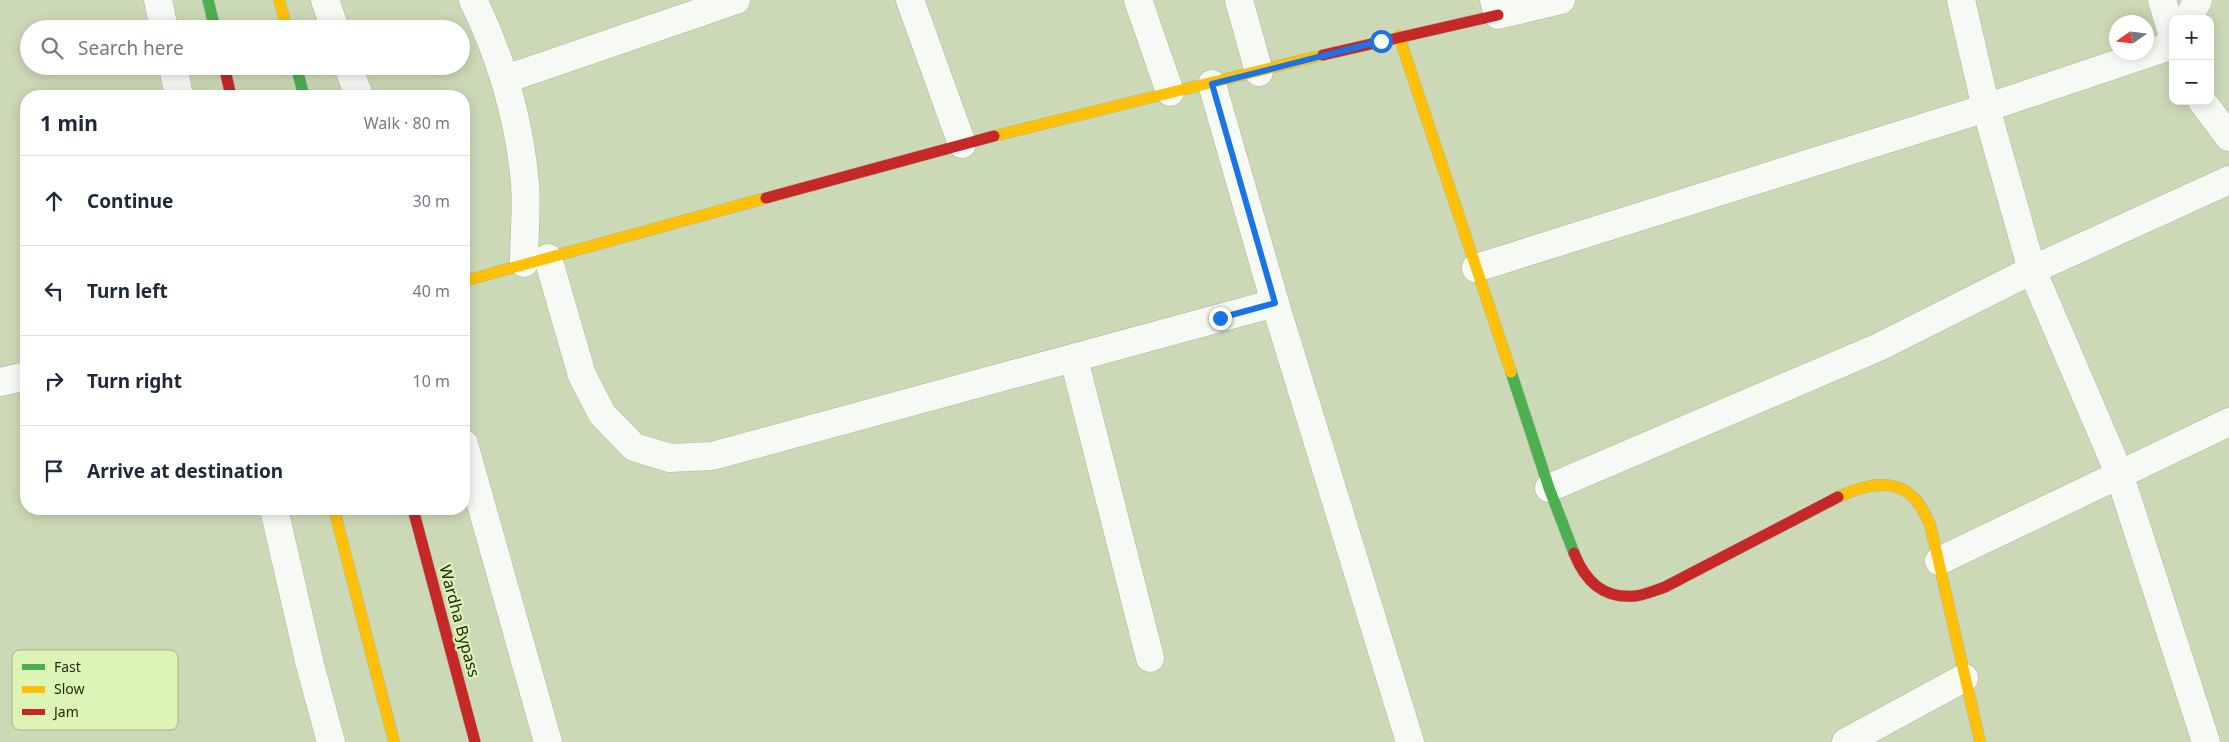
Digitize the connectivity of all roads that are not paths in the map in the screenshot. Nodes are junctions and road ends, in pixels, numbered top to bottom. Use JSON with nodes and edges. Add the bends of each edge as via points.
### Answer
{"nodes":[{"id":1,"x":158,"y":0,"type":"edge"},
{"id":2,"x":208,"y":0,"type":"edge"},
{"id":3,"x":279,"y":0,"type":"edge"},
{"id":4,"x":324,"y":0,"type":"edge"},
{"id":5,"x":473,"y":0,"type":"edge"},
{"id":6,"x":736,"y":0,"type":"edge"},
{"id":7,"x":910,"y":0,"type":"edge"},
{"id":8,"x":1138,"y":0,"type":"edge"},
{"id":9,"x":1240,"y":0,"type":"edge"},
{"id":10,"x":1561,"y":0,"type":"edge"},
{"id":11,"x":1961,"y":0,"type":"edge"},
{"id":12,"x":2162,"y":0,"type":"edge"},
{"id":13,"x":2198,"y":0,"type":"edge"},
{"id":14,"x":1496,"y":7,"type":"edge"},
{"id":15,"x":2190,"y":15,"type":"edge"},
{"id":16,"x":162,"y":20,"type":"edge"},
{"id":17,"x":213,"y":20,"type":"edge"},
{"id":18,"x":284,"y":20,"type":"edge"},
{"id":19,"x":332,"y":20,"type":"edge"},
{"id":20,"x":2169,"y":24,"type":"edge"},
{"id":21,"x":1399,"y":36,"type":"junction"},
{"id":22,"x":2169,"y":46,"type":"edge"},
{"id":23,"x":1259,"y":72,"type":"junction"},
{"id":24,"x":175,"y":75,"type":"edge"},
{"id":25,"x":226,"y":75,"type":"edge"},
{"id":26,"x":298,"y":75,"type":"edge"},
{"id":27,"x":351,"y":75,"type":"edge"},
{"id":28,"x":506,"y":79,"type":"junction"},
{"id":29,"x":1212,"y":84,"type":"junction"},
{"id":30,"x":178,"y":90,"type":"edge"},
{"id":31,"x":230,"y":90,"type":"edge"},
{"id":32,"x":302,"y":90,"type":"edge"},
{"id":33,"x":357,"y":90,"type":"edge"},
{"id":34,"x":1170,"y":92,"type":"junction"},
{"id":35,"x":2205,"y":105,"type":"edge"},
{"id":36,"x":1986,"y":108,"type":"junction"},
{"id":37,"x":2229,"y":137,"type":"edge"},
{"id":38,"x":962,"y":144,"type":"junction"},
{"id":39,"x":2229,"y":180,"type":"edge"},
{"id":40,"x":536,"y":261,"type":"junction"},
{"id":41,"x":1476,"y":268,"type":"junction"},
{"id":42,"x":2032,"y":270,"type":"junction"},
{"id":43,"x":470,"y":279,"type":"edge"},
{"id":44,"x":1275,"y":303,"type":"junction"},
{"id":45,"x":1074,"y":359,"type":"junction"},
{"id":46,"x":20,"y":377,"type":"edge"},
{"id":47,"x":0,"y":382,"type":"edge"},
{"id":48,"x":2229,"y":422,"type":"edge"},
{"id":49,"x":470,"y":465,"type":"edge"},
{"id":50,"x":2119,"y":473,"type":"junction"},
{"id":51,"x":1549,"y":488,"type":"junction"},
{"id":52,"x":275,"y":515,"type":"edge"},
{"id":53,"x":336,"y":515,"type":"edge"},
{"id":54,"x":415,"y":515,"type":"edge"},
{"id":55,"x":1939,"y":560,"type":"junction"},
{"id":56,"x":1150,"y":658,"type":"dead end"},
{"id":57,"x":1964,"y":678,"type":"junction"},
{"id":58,"x":332,"y":742,"type":"edge"},
{"id":59,"x":394,"y":742,"type":"edge"},
{"id":60,"x":475,"y":742,"type":"edge"},
{"id":61,"x":548,"y":742,"type":"edge"},
{"id":62,"x":1410,"y":742,"type":"edge"},
{"id":63,"x":1846,"y":742,"type":"edge"},
{"id":64,"x":1980,"y":742,"type":"edge"},
{"id":65,"x":2206,"y":742,"type":"edge"}],
"edges":[{"from":1,"to":16,"type":"street"},
{"from":2,"to":17,"type":"main road"},
{"from":3,"to":18,"type":"main road"},
{"from":4,"to":19,"type":"street"},
{"from":5,"to":28,"type":"street"},
{"from":6,"to":28,"type":"street"},
{"from":7,"to":38,"type":"street"},
{"from":8,"to":34,"type":"street"},
{"from":9,"to":23,"type":"street"},
{"from":10,"to":14,"type":"street"},
{"from":11,"to":36,"type":"street"},
{"from":12,"to":20,"type":"street"},
{"from":13,"to":15,"type":"street"},
{"from":14,"to":21,"type":"main road"},
{"from":21,"to":23,"type":"main road"},
{"from":21,"to":41,"type":"main road"},
{"from":22,"to":36,"type":"street"},
{"from":23,"to":29,"type":"main road"},
{"from":24,"to":30,"type":"street"},
{"from":25,"to":31,"type":"main road"},
{"from":26,"to":32,"type":"main road"},
{"from":27,"to":33,"type":"street"},
{"from":28,"to":40,"type":"street","via":[[518,136]]},
{"from":29,"to":34,"type":"main road"},
{"from":29,"to":44,"type":"street"},
{"from":34,"to":38,"type":"main road"},
{"from":35,"to":37,"type":"street"},
{"from":36,"to":41,"type":"street"},
{"from":36,"to":42,"type":"street"},
{"from":38,"to":40,"type":"main road"},
{"from":39,"to":42,"type":"street"},
{"from":40,"to":43,"type":"main road"},
{"from":40,"to":45,"type":"street","via":[[582,375],[602,414],[634,447],[670,458],[712,456]]},
{"from":41,"to":51,"type":"main road"},
{"from":42,"to":50,"type":"street"},
{"from":42,"to":51,"type":"street","via":[[1879,346]]},
{"from":44,"to":45,"type":"street"},
{"from":44,"to":62,"type":"street"},
{"from":45,"to":56,"type":"street"},
{"from":46,"to":47,"type":"street"},
{"from":48,"to":50,"type":"street"},
{"from":49,"to":61,"type":"street"},
{"from":50,"to":55,"type":"street"},
{"from":50,"to":65,"type":"street"},
{"from":51,"to":55,"type":"main road","via":[[1579,565],[1591,583],[1613,595],[1636,596],[1665,587],[1840,496],[1869,485],[1896,486],[1916,500],[1930,524]]},
{"from":52,"to":58,"type":"street","via":[[310,665]]},
{"from":53,"to":59,"type":"main road"},
{"from":54,"to":60,"type":"main road","name":"Wardha Bypass"},
{"from":55,"to":57,"type":"main road"},
{"from":57,"to":63,"type":"street"},
{"from":57,"to":64,"type":"main road"}]}
